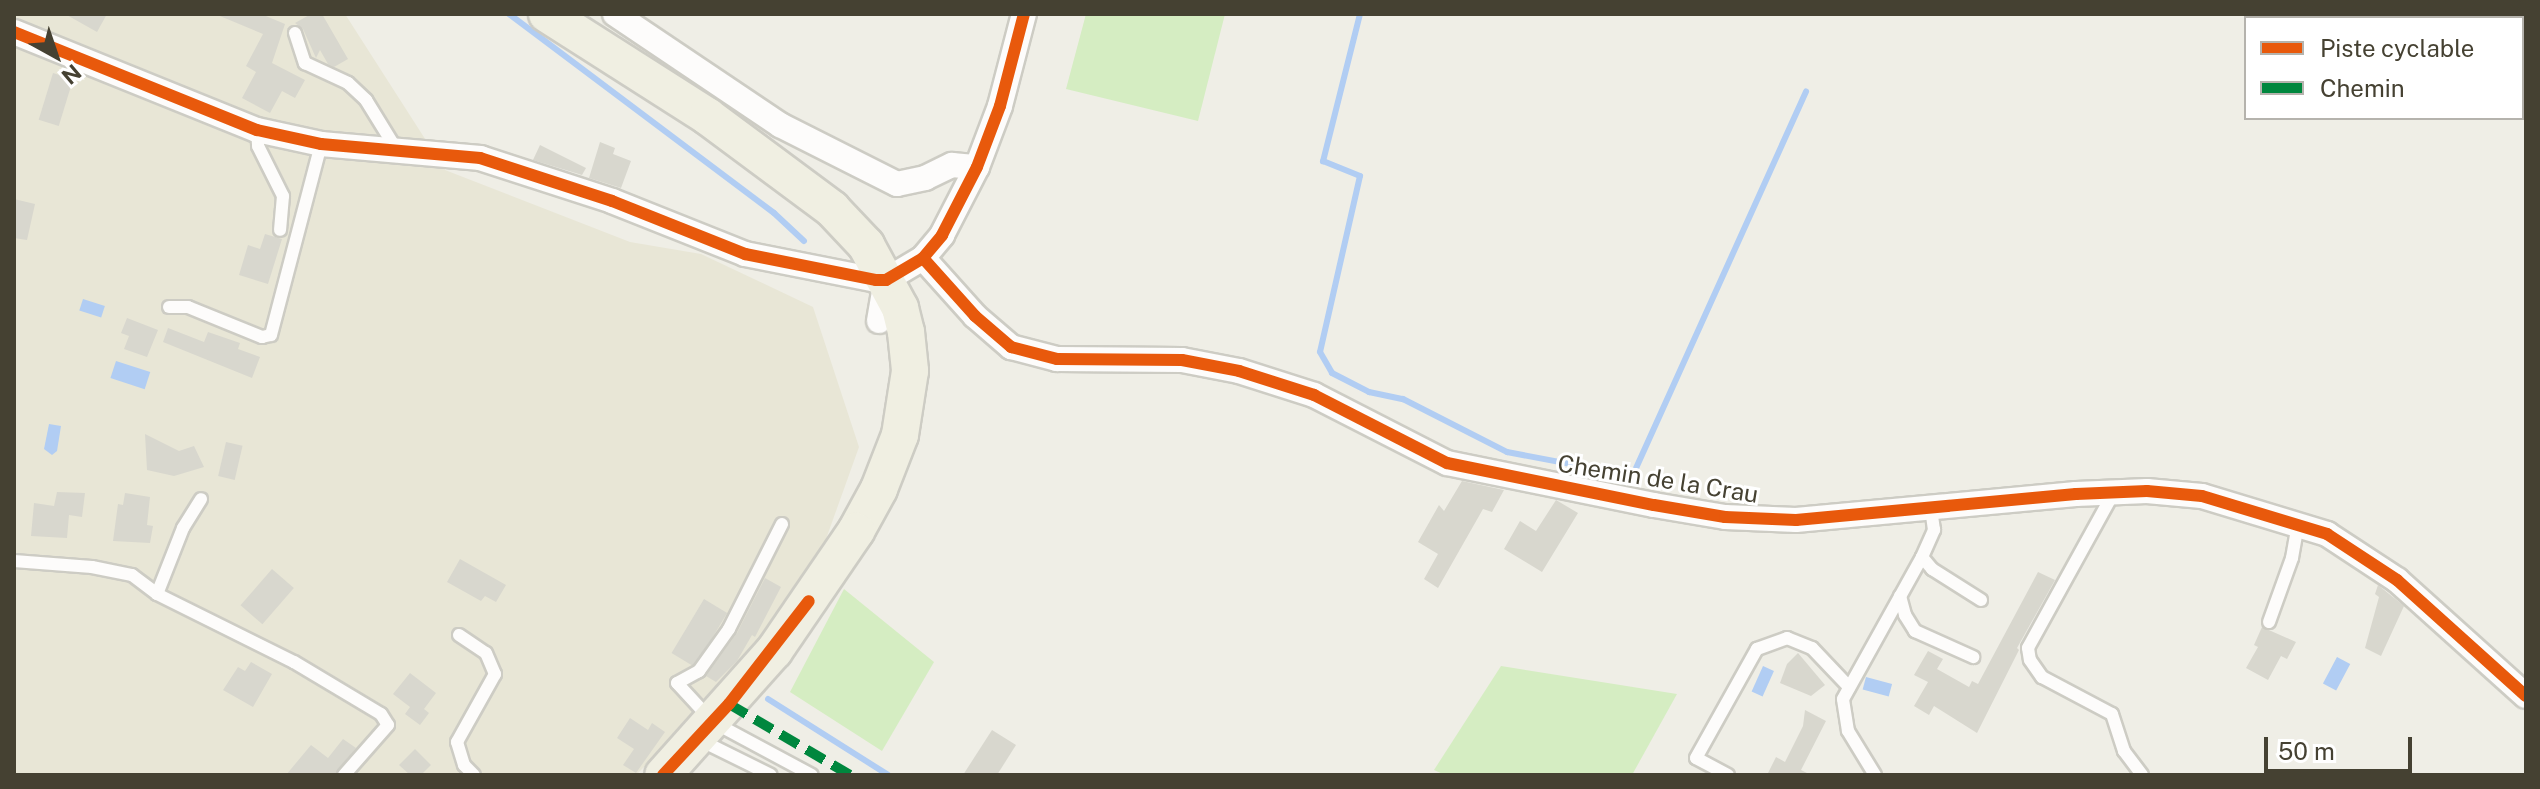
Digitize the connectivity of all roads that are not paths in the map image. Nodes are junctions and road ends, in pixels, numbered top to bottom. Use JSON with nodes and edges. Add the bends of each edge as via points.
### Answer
{"nodes":[{"id":1,"x":546,"y":14,"type":"edge"},
{"id":2,"x":615,"y":14,"type":"edge"},
{"id":3,"x":1024,"y":14,"type":"edge"},
{"id":4,"x":14,"y":32,"type":"edge"},
{"id":5,"x":295,"y":33,"type":"dead end"},
{"id":6,"x":257,"y":130,"type":"junction"},
{"id":7,"x":321,"y":144,"type":"junction"},
{"id":8,"x":398,"y":152,"type":"junction"},
{"id":9,"x":977,"y":167,"type":"junction"},
{"id":10,"x":280,"y":230,"type":"dead end"},
{"id":11,"x":923,"y":258,"type":"junction"},
{"id":12,"x":872,"y":278,"type":"junction"},
{"id":13,"x":169,"y":307,"type":"dead end"},
{"id":14,"x":2114,"y":492,"type":"junction"},
{"id":15,"x":201,"y":499,"type":"dead end"},
{"id":16,"x":1931,"y":508,"type":"junction"},
{"id":17,"x":782,"y":524,"type":"dead end"},
{"id":18,"x":2298,"y":525,"type":"junction"},
{"id":19,"x":1922,"y":557,"type":"junction"},
{"id":20,"x":14,"y":561,"type":"edge"},
{"id":21,"x":157,"y":594,"type":"junction"},
{"id":22,"x":1900,"y":596,"type":"junction"},
{"id":23,"x":1981,"y":600,"type":"dead end"},
{"id":24,"x":809,"y":601,"type":"junction"},
{"id":25,"x":2269,"y":622,"type":"dead end"},
{"id":26,"x":459,"y":635,"type":"dead end"},
{"id":27,"x":1973,"y":657,"type":"dead end"},
{"id":28,"x":1849,"y":687,"type":"junction"},
{"id":29,"x":2526,"y":696,"type":"edge"},
{"id":30,"x":705,"y":730,"type":"junction"},
{"id":31,"x":344,"y":775,"type":"edge"},
{"id":32,"x":474,"y":775,"type":"edge"},
{"id":33,"x":663,"y":775,"type":"edge"},
{"id":34,"x":771,"y":775,"type":"edge"},
{"id":35,"x":812,"y":775,"type":"edge"},
{"id":36,"x":1728,"y":775,"type":"edge"},
{"id":37,"x":1875,"y":775,"type":"edge"},
{"id":38,"x":2142,"y":775,"type":"edge"}],
"edges":[{"from":1,"to":12,"type":"main road","via":[[812,219]]},
{"from":1,"to":12,"type":"main road","via":[[784,171],[851,226]]},
{"from":2,"to":9,"type":"street","via":[[780,125],[897,184],[952,165]]},
{"from":3,"to":9,"type":"street","via":[[1000,106]]},
{"from":4,"to":6,"type":"street"},
{"from":5,"to":8,"type":"lane","via":[[305,63],[348,83],[366,100]]},
{"from":6,"to":7,"type":"street"},
{"from":6,"to":10,"type":"lane","via":[[258,146],[283,196]]},
{"from":7,"to":8,"type":"street"},
{"from":7,"to":13,"type":"lane","via":[[271,335],[262,337],[188,307]]},
{"from":8,"to":12,"type":"street","via":[[480,158],[612,201],[745,254]]},
{"from":9,"to":11,"type":"street","via":[[942,235]]},
{"from":11,"to":12,"type":"street"},
{"from":11,"to":16,"type":"street","name":"Chemin de la Crau","via":[[1011,347],[1057,359],[1182,360],[1239,371],[1314,395],[1447,463],[1725,517],[1796,520]]},
{"from":12,"to":24,"type":"main road","via":[[889,377],[884,427],[867,483]]},
{"from":12,"to":24,"type":"main road","via":[[900,308],[910,371],[900,435],[856,531]]},
{"from":14,"to":16,"type":"street","name":"Chemin de la Crau"},
{"from":14,"to":18,"type":"street","name":"Chemin de la Crau","via":[[2202,496]]},
{"from":14,"to":38,"type":"lane","via":[[2028,648],[2042,677],[2112,714],[2124,751]]},
{"from":15,"to":21,"type":"lane","via":[[183,528]]},
{"from":16,"to":19,"type":"lane","via":[[1934,530]]},
{"from":17,"to":30,"type":"lane","via":[[729,629],[699,671],[677,683]]},
{"from":18,"to":25,"type":"lane"},
{"from":18,"to":29,"type":"street","name":"Chemin de la Crau","via":[[2327,534],[2397,580]]},
{"from":19,"to":22,"type":"lane"},
{"from":19,"to":23,"type":"lane"},
{"from":20,"to":21,"type":"lane","via":[[132,575]]},
{"from":21,"to":31,"type":"lane","via":[[294,662],[381,714],[388,725]]},
{"from":22,"to":27,"type":"lane","via":[[1915,631]]},
{"from":22,"to":28,"type":"lane"},
{"from":24,"to":30,"type":"main road","via":[[774,651]]},
{"from":26,"to":32,"type":"lane","via":[[486,653],[495,674],[457,742],[464,765]]},
{"from":28,"to":36,"type":"lane","via":[[1812,648],[1787,638],[1757,649],[1696,758]]},
{"from":28,"to":37,"type":"lane","via":[[1843,699],[1848,731]]},
{"from":30,"to":33,"type":"main road"},
{"from":30,"to":34,"type":"lane"},
{"from":30,"to":35,"type":"lane"}]}
